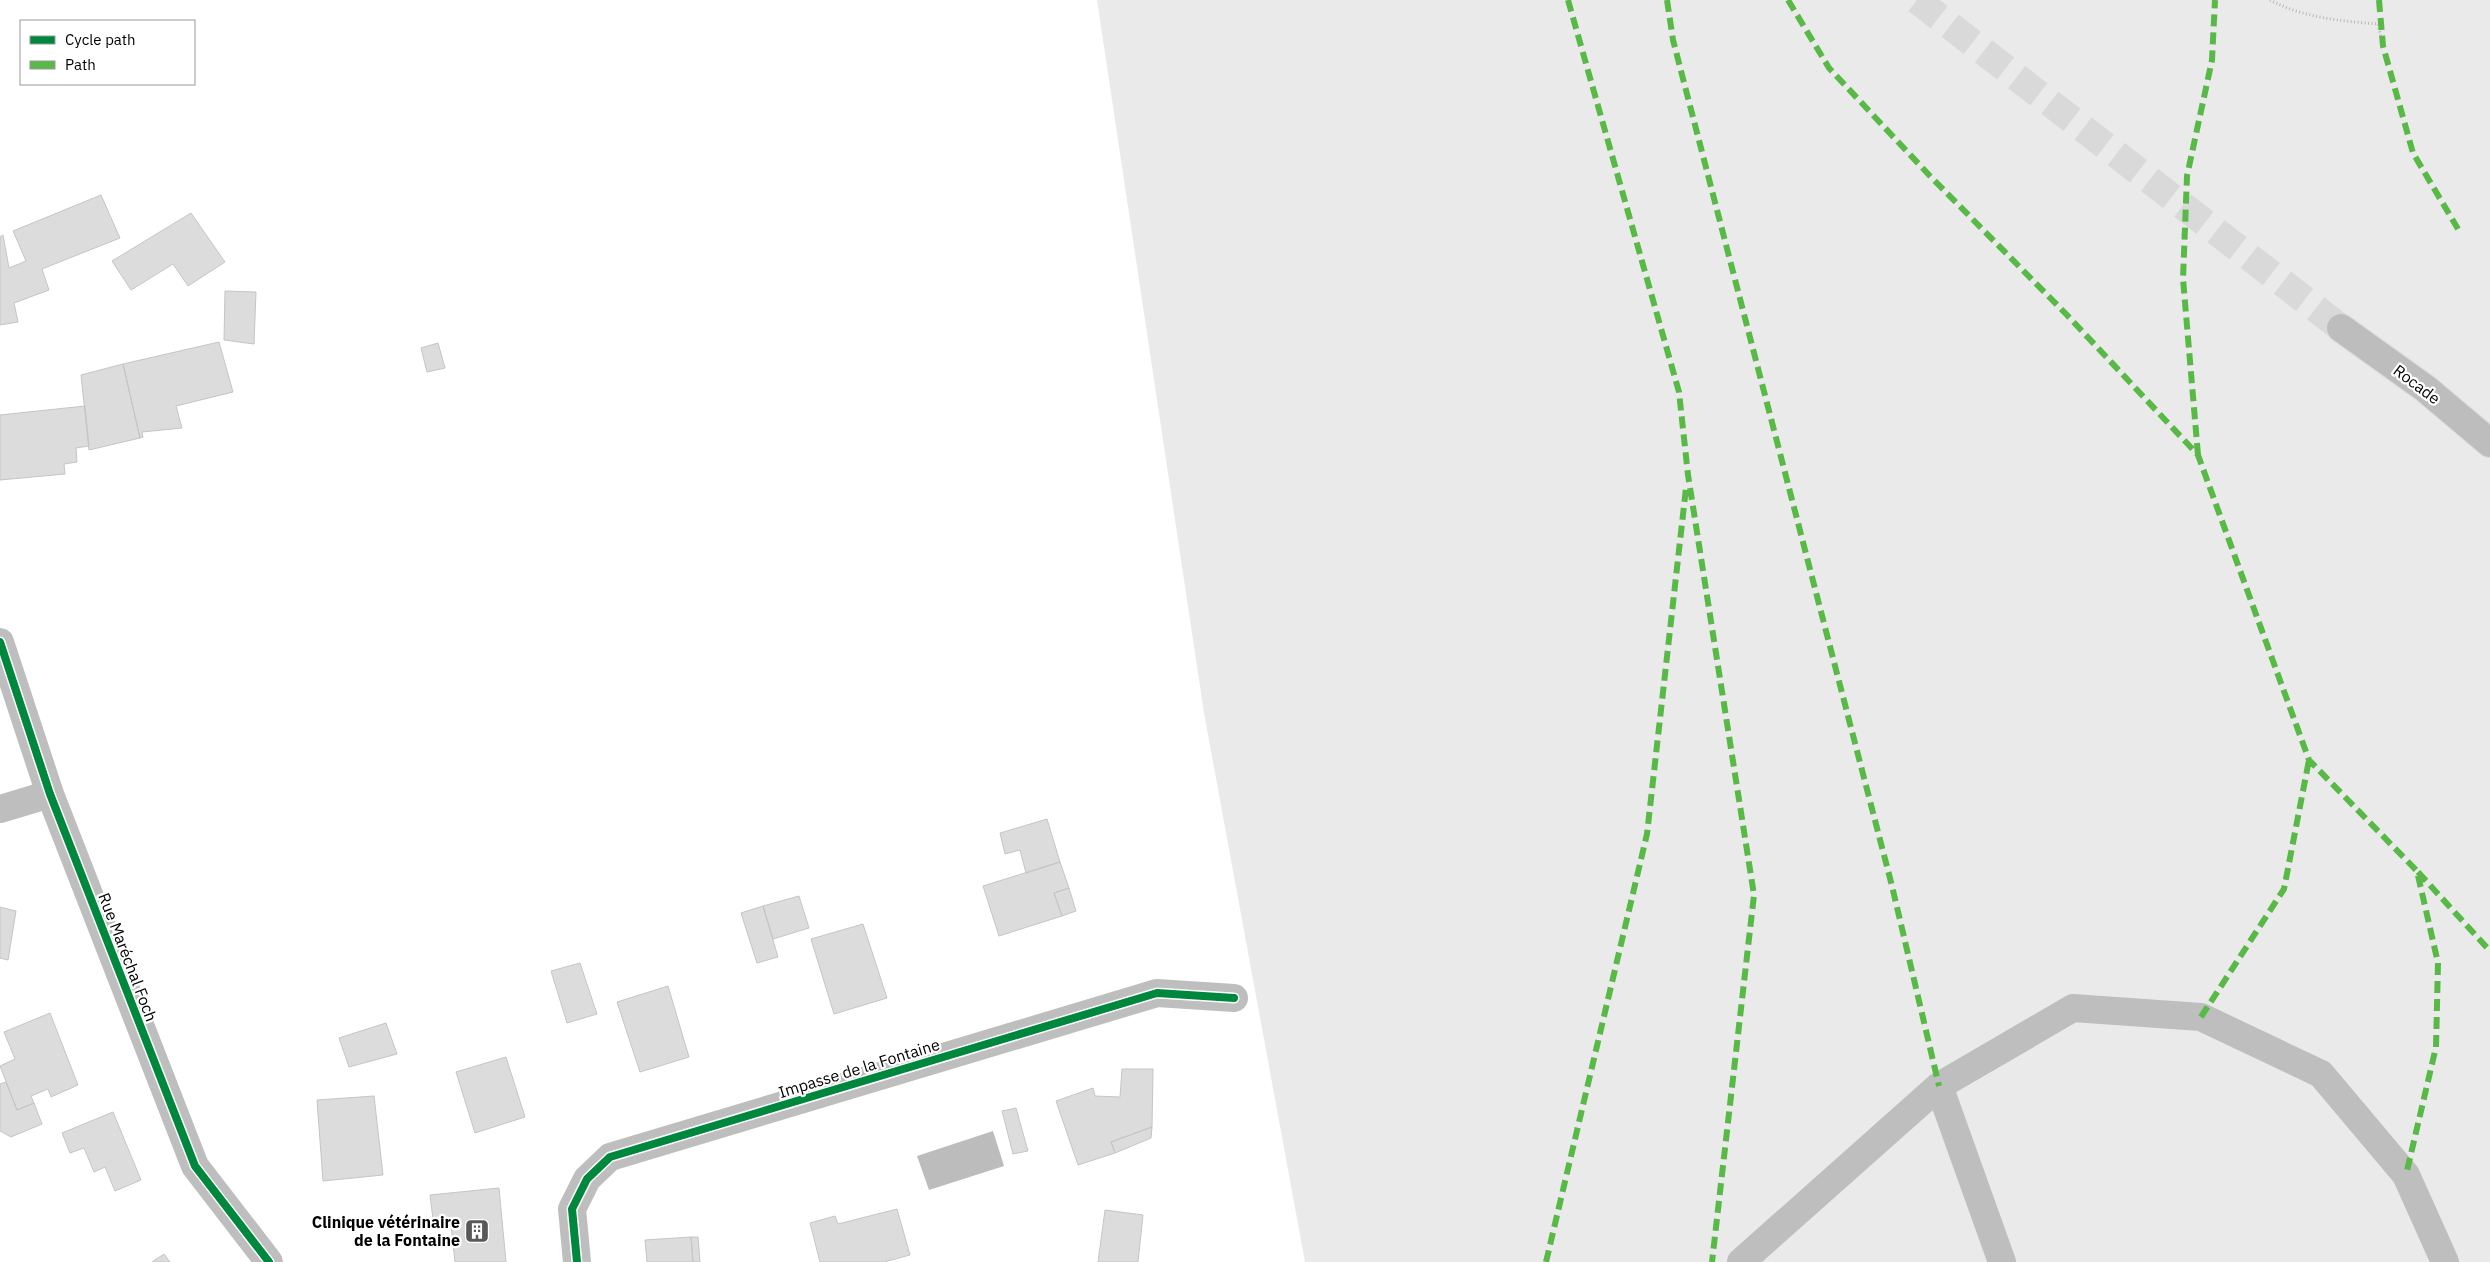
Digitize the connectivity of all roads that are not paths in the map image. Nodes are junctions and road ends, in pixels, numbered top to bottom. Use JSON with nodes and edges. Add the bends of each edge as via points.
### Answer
{"nodes":[{"id":1,"x":2341,"y":328,"type":"tunnel mouth"},
{"id":2,"x":2490,"y":443,"type":"edge"},
{"id":3,"x":0,"y":642,"type":"edge"},
{"id":4,"x":50,"y":794,"type":"junction"},
{"id":5,"x":0,"y":809,"type":"edge"},
{"id":6,"x":1234,"y":998,"type":"dead end"},
{"id":7,"x":1939,"y":1086,"type":"junction"},
{"id":8,"x":269,"y":1262,"type":"edge"},
{"id":9,"x":577,"y":1262,"type":"edge"},
{"id":10,"x":1741,"y":1262,"type":"edge"},
{"id":11,"x":2002,"y":1262,"type":"edge"},
{"id":12,"x":2445,"y":1262,"type":"edge"}],
"edges":[{"from":1,"to":2,"type":"main road","name":"Rocade","via":[[2426,389]]},
{"from":3,"to":4,"type":"street","name":"Rue Maréchal Foch"},
{"from":4,"to":5,"type":"street"},
{"from":4,"to":8,"type":"street","name":"Rue Maréchal Foch","via":[[195,1166]]},
{"from":6,"to":9,"type":"street","name":"Impasse de la Fontaine","via":[[1157,993],[610,1157],[587,1179],[572,1209]]},
{"from":7,"to":10,"type":"street"},
{"from":7,"to":11,"type":"street"},
{"from":7,"to":12,"type":"street","via":[[2073,1008],[2201,1017],[2321,1074],[2406,1175]]}]}
